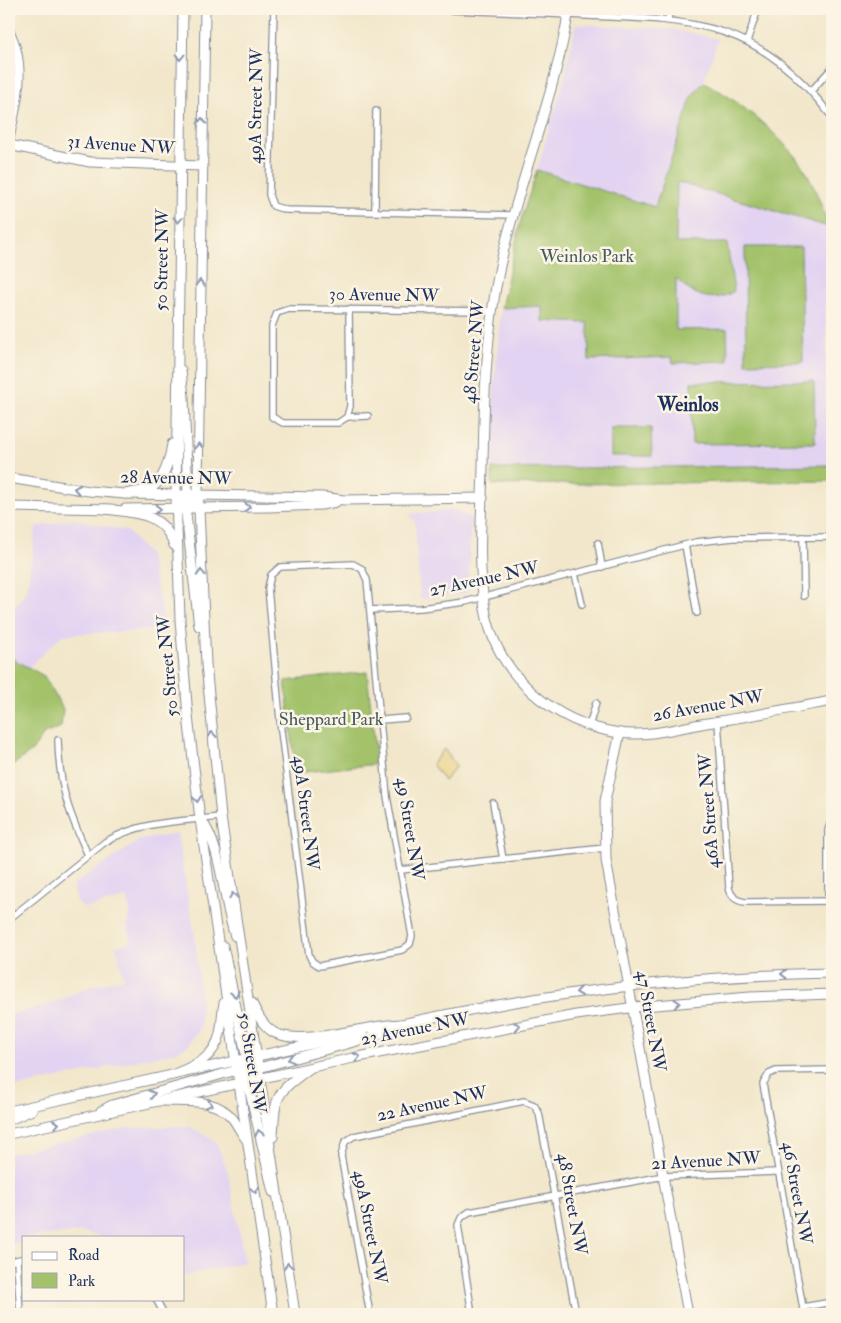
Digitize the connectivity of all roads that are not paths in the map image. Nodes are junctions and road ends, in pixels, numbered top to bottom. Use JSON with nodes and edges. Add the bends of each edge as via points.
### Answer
{"nodes":[{"id":1,"x":183,"y":9,"type":"edge"},
{"id":2,"x":205,"y":9,"type":"edge"},
{"id":3,"x":274,"y":9,"type":"edge"},
{"id":4,"x":427,"y":9,"type":"edge"},
{"id":5,"x":460,"y":9,"type":"edge"},
{"id":6,"x":670,"y":9,"type":"edge"},
{"id":7,"x":758,"y":9,"type":"edge"},
{"id":8,"x":569,"y":12,"type":"edge"},
{"id":9,"x":668,"y":20,"type":"junction"},
{"id":10,"x":9,"y":32,"type":"edge"},
{"id":11,"x":747,"y":41,"type":"junction"},
{"id":12,"x":832,"y":68,"type":"edge"},
{"id":13,"x":812,"y":90,"type":"junction"},
{"id":14,"x":376,"y":112,"type":"dead end"},
{"id":15,"x":832,"y":116,"type":"edge"},
{"id":16,"x":9,"y":138,"type":"edge"},
{"id":17,"x":9,"y":145,"type":"edge"},
{"id":18,"x":179,"y":165,"type":"junction"},
{"id":19,"x":202,"y":166,"type":"junction"},
{"id":20,"x":375,"y":211,"type":"junction"},
{"id":21,"x":513,"y":215,"type":"junction"},
{"id":22,"x":349,"y":309,"type":"junction"},
{"id":23,"x":492,"y":311,"type":"junction"},
{"id":24,"x":177,"y":346,"type":"junction"},
{"id":25,"x":176,"y":406,"type":"junction"},
{"id":26,"x":368,"y":416,"type":"dead end"},
{"id":27,"x":347,"y":417,"type":"junction"},
{"id":28,"x":9,"y":478,"type":"edge"},
{"id":29,"x":125,"y":494,"type":"junction"},
{"id":30,"x":198,"y":494,"type":"junction"},
{"id":31,"x":176,"y":495,"type":"junction"},
{"id":32,"x":188,"y":495,"type":"junction"},
{"id":33,"x":483,"y":498,"type":"junction"},
{"id":34,"x":344,"y":500,"type":"junction"},
{"id":35,"x":9,"y":507,"type":"edge"},
{"id":36,"x":105,"y":509,"type":"junction"},
{"id":37,"x":180,"y":509,"type":"junction"},
{"id":38,"x":198,"y":509,"type":"junction"},
{"id":39,"x":832,"y":537,"type":"edge"},
{"id":40,"x":803,"y":538,"type":"junction"},
{"id":41,"x":598,"y":542,"type":"dead end"},
{"id":42,"x":685,"y":545,"type":"junction"},
{"id":43,"x":178,"y":558,"type":"junction"},
{"id":44,"x":602,"y":567,"type":"junction"},
{"id":45,"x":362,"y":569,"type":"joint"},
{"id":46,"x":574,"y":574,"type":"junction"},
{"id":47,"x":804,"y":596,"type":"dead end"},
{"id":48,"x":484,"y":598,"type":"junction"},
{"id":49,"x":582,"y":604,"type":"dead end"},
{"id":50,"x":370,"y":610,"type":"junction"},
{"id":51,"x":697,"y":613,"type":"dead end"},
{"id":52,"x":206,"y":664,"type":"junction"},
{"id":53,"x":533,"y":693,"type":"joint"},
{"id":54,"x":832,"y":701,"type":"edge"},
{"id":55,"x":596,"y":703,"type":"dead end"},
{"id":56,"x":406,"y":718,"type":"dead end"},
{"id":57,"x":380,"y":720,"type":"junction"},
{"id":58,"x":718,"y":721,"type":"junction"},
{"id":59,"x":589,"y":726,"type":"junction"},
{"id":60,"x":620,"y":733,"type":"junction"},
{"id":61,"x":58,"y":740,"type":"dead end"},
{"id":62,"x":493,"y":804,"type":"dead end"},
{"id":63,"x":221,"y":817,"type":"junction"},
{"id":64,"x":832,"y":818,"type":"edge"},
{"id":65,"x":200,"y":819,"type":"junction"},
{"id":66,"x":605,"y":848,"type":"junction"},
{"id":67,"x":88,"y":855,"type":"junction"},
{"id":68,"x":503,"y":859,"type":"junction"},
{"id":69,"x":401,"y":870,"type":"junction"},
{"id":70,"x":830,"y":901,"type":"edge"},
{"id":71,"x":213,"y":914,"type":"junction"},
{"id":72,"x":9,"y":919,"type":"edge"},
{"id":73,"x":411,"y":942,"type":"joint"},
{"id":74,"x":242,"y":955,"type":"junction"},
{"id":75,"x":832,"y":973,"type":"edge"},
{"id":76,"x":628,"y":986,"type":"junction"},
{"id":77,"x":832,"y":994,"type":"edge"},
{"id":78,"x":248,"y":996,"type":"junction"},
{"id":79,"x":226,"y":998,"type":"junction"},
{"id":80,"x":632,"y":1007,"type":"junction"},
{"id":81,"x":403,"y":1024,"type":"junction"},
{"id":82,"x":257,"y":1056,"type":"junction"},
{"id":83,"x":310,"y":1068,"type":"junction"},
{"id":84,"x":832,"y":1070,"type":"edge"},
{"id":85,"x":246,"y":1071,"type":"junction"},
{"id":86,"x":172,"y":1075,"type":"junction"},
{"id":87,"x":260,"y":1079,"type":"junction"},
{"id":88,"x":160,"y":1101,"type":"junction"},
{"id":89,"x":531,"y":1102,"type":"joint"},
{"id":90,"x":48,"y":1103,"type":"junction"},
{"id":91,"x":9,"y":1111,"type":"edge"},
{"id":92,"x":90,"y":1117,"type":"junction"},
{"id":93,"x":9,"y":1120,"type":"edge"},
{"id":94,"x":9,"y":1134,"type":"edge"},
{"id":95,"x":248,"y":1142,"type":"junction"},
{"id":96,"x":343,"y":1146,"type":"joint"},
{"id":97,"x":272,"y":1157,"type":"junction"},
{"id":98,"x":778,"y":1172,"type":"junction"},
{"id":99,"x":664,"y":1176,"type":"junction"},
{"id":100,"x":554,"y":1196,"type":"junction"},
{"id":101,"x":280,"y":1214,"type":"junction"},
{"id":102,"x":22,"y":1259,"type":"edge"},
{"id":103,"x":17,"y":1260,"type":"junction"},
{"id":104,"x":9,"y":1262,"type":"edge"},
{"id":105,"x":157,"y":1300,"type":"edge"},
{"id":106,"x":832,"y":1302,"type":"edge"},
{"id":107,"x":803,"y":1307,"type":"junction"},
{"id":108,"x":20,"y":1314,"type":"edge"},
{"id":109,"x":164,"y":1314,"type":"edge"},
{"id":110,"x":273,"y":1314,"type":"edge"},
{"id":111,"x":295,"y":1314,"type":"edge"},
{"id":112,"x":370,"y":1314,"type":"edge"},
{"id":113,"x":472,"y":1314,"type":"edge"},
{"id":114,"x":576,"y":1314,"type":"edge"},
{"id":115,"x":688,"y":1314,"type":"edge"},
{"id":116,"x":804,"y":1314,"type":"edge"}],
"edges":[{"from":1,"to":18,"type":"main road","name":"50 Street NW","one_way":true},
{"from":19,"to":2,"type":"main road","name":"50 Street NW","one_way":true},
{"from":3,"to":20,"type":"street","name":"49A Street NW","via":[[271,203],[280,210]]},
{"from":4,"to":5,"type":"street"},
{"from":5,"to":8,"type":"street"},
{"from":6,"to":9,"type":"street"},
{"from":7,"to":11,"type":"street"},
{"from":8,"to":9,"type":"street"},
{"from":8,"to":21,"type":"main road","name":"48 Street NW","via":[[554,84]]},
{"from":9,"to":11,"type":"street","via":[[703,25]]},
{"from":10,"to":16,"type":"main road","via":[[16,45],[20,71]]},
{"from":11,"to":13,"type":"street","via":[[779,61]]},
{"from":12,"to":13,"type":"street"},
{"from":13,"to":15,"type":"street"},
{"from":14,"to":20,"type":"street"},
{"from":17,"to":18,"type":"main road","name":"31 Avenue NW","via":[[90,162]]},
{"from":18,"to":19,"type":"main road","name":"31 Avenue NW"},
{"from":18,"to":24,"type":"main road","name":"50 Street NW","one_way":true},
{"from":30,"to":19,"type":"main road","name":"50 Street NW","one_way":true},
{"from":20,"to":21,"type":"street"},
{"from":21,"to":23,"type":"main road","name":"48 Street NW"},
{"from":22,"to":23,"type":"street","name":"30 Avenue NW"},
{"from":22,"to":27,"type":"street","via":[[350,406]]},
{"from":22,"to":27,"type":"street","name":"30 Avenue NW","via":[[289,309],[277,313],[272,326],[272,417],[283,423],[338,423]]},
{"from":23,"to":33,"type":"main road","name":"48 Street NW","via":[[485,387]]},
{"from":24,"to":25,"type":"main road","name":"50 Street NW"},
{"from":24,"to":32,"type":"main road","via":[[184,396]]},
{"from":25,"to":29,"type":"main road","via":[[166,468],[150,489]]},
{"from":25,"to":31,"type":"main road","name":"50 Street NW"},
{"from":26,"to":27,"type":"street"},
{"from":29,"to":28,"type":"main road","name":"28 Avenue NW","one_way":true},
{"from":29,"to":31,"type":"main road","name":"28 Avenue NW"},
{"from":30,"to":32,"type":"main road","name":"28 Avenue NW"},
{"from":30,"to":34,"type":"main road","name":"28 Avenue NW"},
{"from":30,"to":38,"type":"main road","name":"50 Street NW"},
{"from":31,"to":32,"type":"main road","name":"28 Avenue NW"},
{"from":31,"to":37,"type":"main road","via":[[182,501]]},
{"from":32,"to":38,"type":"main road"},
{"from":33,"to":34,"type":"main road","name":"28 Avenue NW"},
{"from":33,"to":48,"type":"main road","name":"48 Street NW"},
{"from":38,"to":34,"type":"main road","name":"28 Avenue NW","one_way":true,"via":[[321,505]]},
{"from":35,"to":36,"type":"main road","name":"28 Avenue NW"},
{"from":36,"to":37,"type":"main road","name":"28 Avenue NW","one_way":true},
{"from":36,"to":43,"type":"main road","via":[[135,513],[162,523],[170,533]]},
{"from":37,"to":38,"type":"main road","name":"28 Avenue NW"},
{"from":37,"to":43,"type":"main road","name":"50 Street NW"},
{"from":37,"to":52,"type":"main road"},
{"from":52,"to":38,"type":"main road","name":"50 Street NW","one_way":true},
{"from":39,"to":40,"type":"street","name":"27 Avenue NW"},
{"from":40,"to":42,"type":"street","name":"27 Avenue NW","via":[[720,539]]},
{"from":40,"to":47,"type":"street"},
{"from":41,"to":44,"type":"street"},
{"from":42,"to":44,"type":"street","name":"27 Avenue NW"},
{"from":42,"to":51,"type":"street"},
{"from":43,"to":65,"type":"main road","name":"50 Street NW","one_way":true,"via":[[188,716]]},
{"from":44,"to":46,"type":"street","name":"27 Avenue NW"},
{"from":45,"to":50,"type":"street","name":"49 Street NW","via":[[366,575]]},
{"from":45,"to":73,"type":"street","name":"49A Street NW","via":[[350,564],[282,566],[271,575],[268,588],[276,693],[309,955],[314,963],[324,966],[402,950]]},
{"from":46,"to":48,"type":"street","name":"27 Avenue NW"},
{"from":46,"to":49,"type":"street"},
{"from":48,"to":50,"type":"street","name":"27 Avenue NW","via":[[430,607]]},
{"from":48,"to":53,"type":"main road","name":"48 Street NW","via":[[499,650]]},
{"from":50,"to":57,"type":"street","name":"49 Street NW"},
{"from":63,"to":52,"type":"main road","name":"50 Street NW","one_way":true},
{"from":53,"to":59,"type":"main road","name":"26 Avenue NW","via":[[562,714]]},
{"from":54,"to":58,"type":"main road","name":"26 Avenue NW"},
{"from":55,"to":59,"type":"street"},
{"from":56,"to":57,"type":"street"},
{"from":57,"to":69,"type":"street","name":"49 Street NW","via":[[387,796]]},
{"from":58,"to":60,"type":"main road","name":"26 Avenue NW","via":[[651,733]]},
{"from":58,"to":70,"type":"street","name":"46A Street NW","via":[[729,888],[734,898],[745,902]]},
{"from":59,"to":60,"type":"main road","name":"26 Avenue NW"},
{"from":60,"to":66,"type":"main road","name":"47 Street NW","via":[[605,801]]},
{"from":61,"to":67,"type":"street","via":[[58,766],[67,810]]},
{"from":62,"to":68,"type":"street"},
{"from":63,"to":65,"type":"street"},
{"from":74,"to":63,"type":"main road","name":"50 Street NW","one_way":true},
{"from":64,"to":70,"type":"street","via":[[828,830]]},
{"from":65,"to":67,"type":"street","via":[[140,826],[122,832]]},
{"from":65,"to":71,"type":"main road","name":"50 Street NW"},
{"from":65,"to":74,"type":"main road","via":[[212,840],[227,910]]},
{"from":66,"to":68,"type":"street"},
{"from":66,"to":76,"type":"main road","name":"47 Street NW"},
{"from":67,"to":72,"type":"street"},
{"from":68,"to":69,"type":"street"},
{"from":69,"to":73,"type":"street","name":"49 Street NW"},
{"from":71,"to":79,"type":"main road","name":"50 Street NW"},
{"from":71,"to":85,"type":"main road","one_way":true,"via":[[230,969]]},
{"from":74,"to":78,"type":"main road","name":"50 Street NW"},
{"from":75,"to":76,"type":"main road","name":"23 Avenue NW","one_way":true,"via":[[724,976]]},
{"from":76,"to":80,"type":"main road","name":"47 Street NW"},
{"from":76,"to":81,"type":"main road","name":"23 Avenue NW","one_way":true},
{"from":80,"to":77,"type":"main road","name":"23 Avenue NW","one_way":true},
{"from":78,"to":81,"type":"main road","via":[[264,1024],[275,1033],[286,1036],[316,1036],[383,1024]]},
{"from":78,"to":82,"type":"main road","name":"50 Street NW"},
{"from":79,"to":85,"type":"main road","name":"50 Street NW"},
{"from":79,"to":86,"type":"main road","via":[[220,1035],[212,1052],[201,1063]]},
{"from":83,"to":80,"type":"main road","name":"23 Avenue NW","one_way":true,"via":[[518,1025]]},
{"from":80,"to":99,"type":"main road","name":"47 Street NW"},
{"from":81,"to":82,"type":"main road","name":"23 Avenue NW"},
{"from":81,"to":85,"type":"main road","one_way":true,"via":[[368,1038]]},
{"from":82,"to":85,"type":"main road","name":"50 Street NW"},
{"from":83,"to":87,"type":"main road","name":"23 Avenue NW"},
{"from":83,"to":97,"type":"main road","via":[[280,1092],[274,1119]]},
{"from":84,"to":98,"type":"street","name":"46 Street NW","via":[[780,1071],[766,1077],[763,1089]]},
{"from":85,"to":86,"type":"main road"},
{"from":85,"to":87,"type":"main road","name":"50 Street NW"},
{"from":85,"to":88,"type":"main road"},
{"from":92,"to":85,"type":"main road","one_way":true,"via":[[112,1106]]},
{"from":85,"to":95,"type":"main road","name":"50 Street NW"},
{"from":101,"to":85,"type":"main road","one_way":true,"via":[[269,1181]]},
{"from":86,"to":90,"type":"main road"},
{"from":87,"to":97,"type":"main road","name":"50 Street NW"},
{"from":88,"to":92,"type":"main road"},
{"from":88,"to":95,"type":"main road","one_way":true,"via":[[217,1106],[233,1119]]},
{"from":89,"to":96,"type":"street","name":"22 Avenue NW","via":[[517,1102],[354,1136]]},
{"from":89,"to":100,"type":"street","name":"48 Street NW","via":[[539,1113]]},
{"from":90,"to":91,"type":"main road"},
{"from":90,"to":93,"type":"main road"},
{"from":94,"to":92,"type":"main road","one_way":true},
{"from":95,"to":110,"type":"main road","name":"50 Street NW","one_way":true},
{"from":96,"to":112,"type":"street","name":"49A Street NW","via":[[342,1156]]},
{"from":97,"to":101,"type":"main road","name":"50 Street NW"},
{"from":98,"to":99,"type":"street","name":"21 Avenue NW"},
{"from":98,"to":107,"type":"street","name":"46 Street NW"},
{"from":99,"to":100,"type":"street","name":"21 Avenue NW"},
{"from":99,"to":115,"type":"main road","name":"47 Street NW"},
{"from":100,"to":113,"type":"street","name":"21 Avenue NW","via":[[473,1211],[461,1218],[458,1230]]},
{"from":100,"to":114,"type":"street","name":"48 Street NW"},
{"from":111,"to":101,"type":"main road","name":"50 Street NW","one_way":true},
{"from":102,"to":103,"type":"street"},
{"from":103,"to":104,"type":"street"},
{"from":103,"to":108,"type":"street"},
{"from":105,"to":109,"type":"street"},
{"from":106,"to":107,"type":"street"},
{"from":107,"to":116,"type":"street","name":"46 Street NW"}]}
